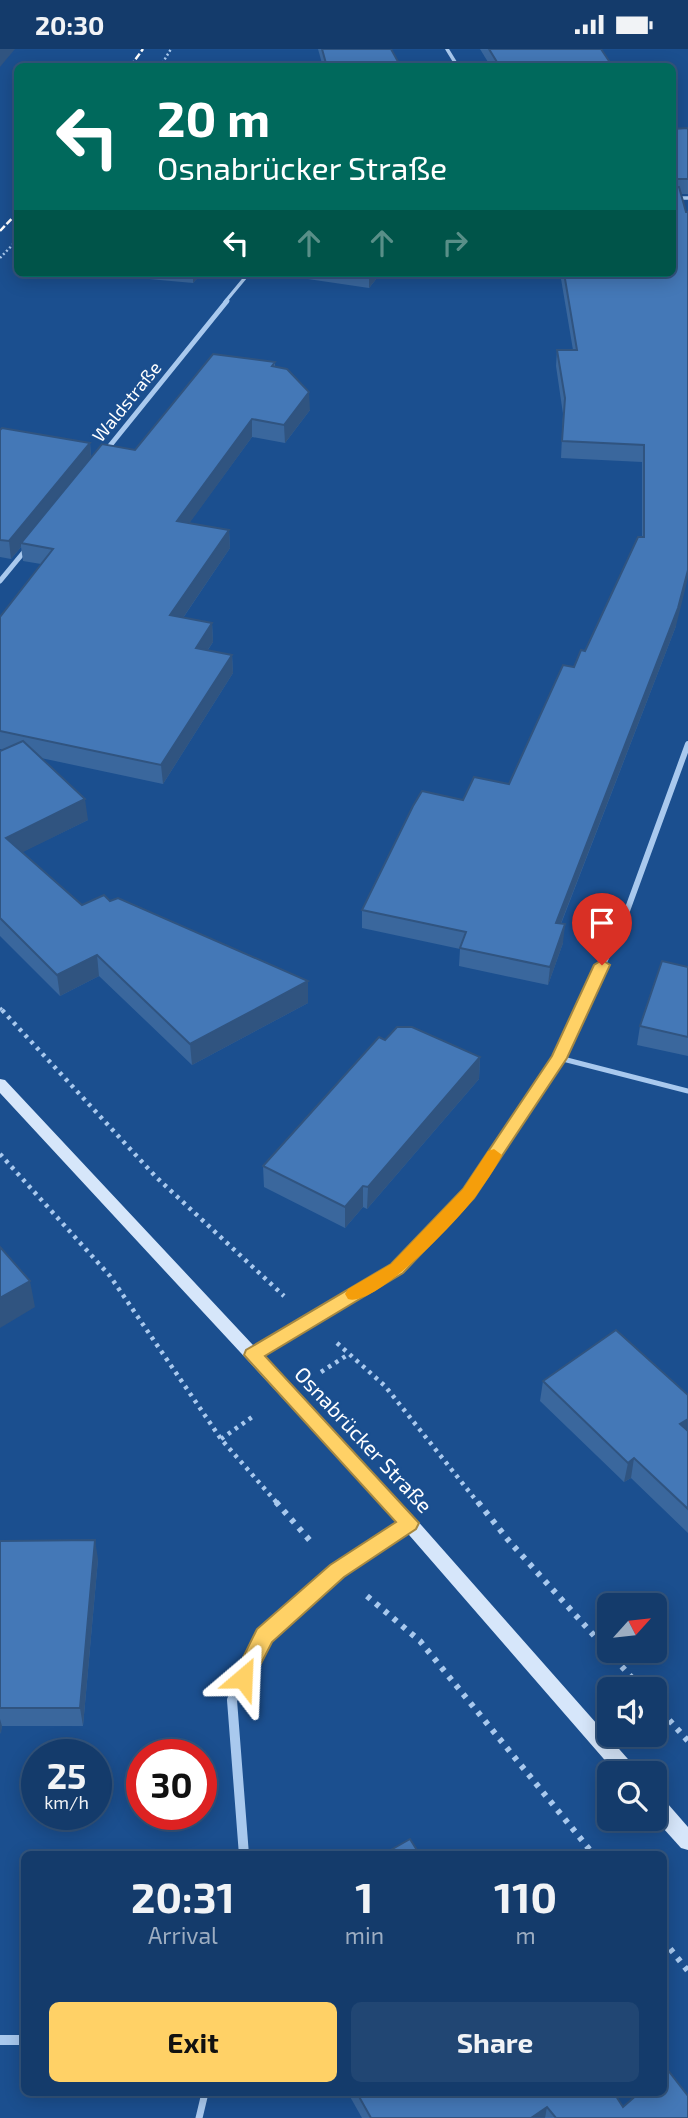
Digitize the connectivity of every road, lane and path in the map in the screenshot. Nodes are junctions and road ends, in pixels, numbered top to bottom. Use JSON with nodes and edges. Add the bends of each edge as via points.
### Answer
{"nodes":[{"id":1,"x":676,"y":198,"type":"edge"},
{"id":2,"x":681,"y":198,"type":"junction"},
{"id":3,"x":688,"y":198,"type":"edge"},
{"id":4,"x":684,"y":211,"type":"edge"},
{"id":5,"x":14,"y":243,"type":"edge"},
{"id":6,"x":0,"y":258,"type":"edge"},
{"id":7,"x":245,"y":277,"type":"edge"},
{"id":8,"x":103,"y":454,"type":"edge"},
{"id":9,"x":34,"y":539,"type":"edge"},
{"id":10,"x":0,"y":582,"type":"edge"},
{"id":11,"x":688,"y":744,"type":"edge"},
{"id":12,"x":559,"y":1058,"type":"junction"},
{"id":13,"x":0,"y":1084,"type":"edge"},
{"id":14,"x":688,"y":1091,"type":"edge"},
{"id":15,"x":0,"y":1154,"type":"edge"},
{"id":16,"x":253,"y":1355,"type":"junction"},
{"id":17,"x":410,"y":1523,"type":"junction"},
{"id":18,"x":337,"y":1571,"type":"junction"},
{"id":19,"x":667,"y":1718,"type":"edge"},
{"id":20,"x":688,"y":1741,"type":"edge"},
{"id":21,"x":618,"y":1761,"type":"edge"},
{"id":22,"x":667,"y":1818,"type":"edge"},
{"id":23,"x":688,"y":1841,"type":"edge"},
{"id":24,"x":244,"y":1851,"type":"edge"},
{"id":25,"x":591,"y":1851,"type":"edge"},
{"id":26,"x":667,"y":1945,"type":"edge"},
{"id":27,"x":688,"y":1971,"type":"edge"},
{"id":28,"x":0,"y":2040,"type":"edge"},
{"id":29,"x":21,"y":2040,"type":"edge"},
{"id":30,"x":204,"y":2096,"type":"edge"},
{"id":31,"x":198,"y":2118,"type":"edge"}],
"edges":[{"from":1,"to":2,"type":"street"},
{"from":2,"to":3,"type":"street"},
{"from":2,"to":4,"type":"street"},
{"from":5,"to":6,"type":"path"},
{"from":7,"to":8,"type":"street","name":"Waldstraße"},
{"from":9,"to":10,"type":"street"},
{"from":11,"to":12,"type":"street","via":[[624,919]]},
{"from":12,"to":14,"type":"lane"},
{"from":12,"to":16,"type":"street","via":[[468,1194],[397,1269]]},
{"from":13,"to":16,"type":"main road","name":"Osnabrücker Straße"},
{"from":15,"to":18,"type":"path","via":[[110,1276],[221,1439]]},
{"from":16,"to":17,"type":"main road","name":"Osnabrücker Straße"},
{"from":17,"to":18,"type":"street"},
{"from":17,"to":21,"type":"main road","name":"Osnabrücker Straße"},
{"from":18,"to":24,"type":"street","via":[[265,1635],[232,1700]]},
{"from":18,"to":25,"type":"path","via":[[420,1641]]},
{"from":19,"to":20,"type":"path"},
{"from":22,"to":23,"type":"main road"},
{"from":26,"to":27,"type":"path"},
{"from":28,"to":29,"type":"street"},
{"from":30,"to":31,"type":"lane"}]}
